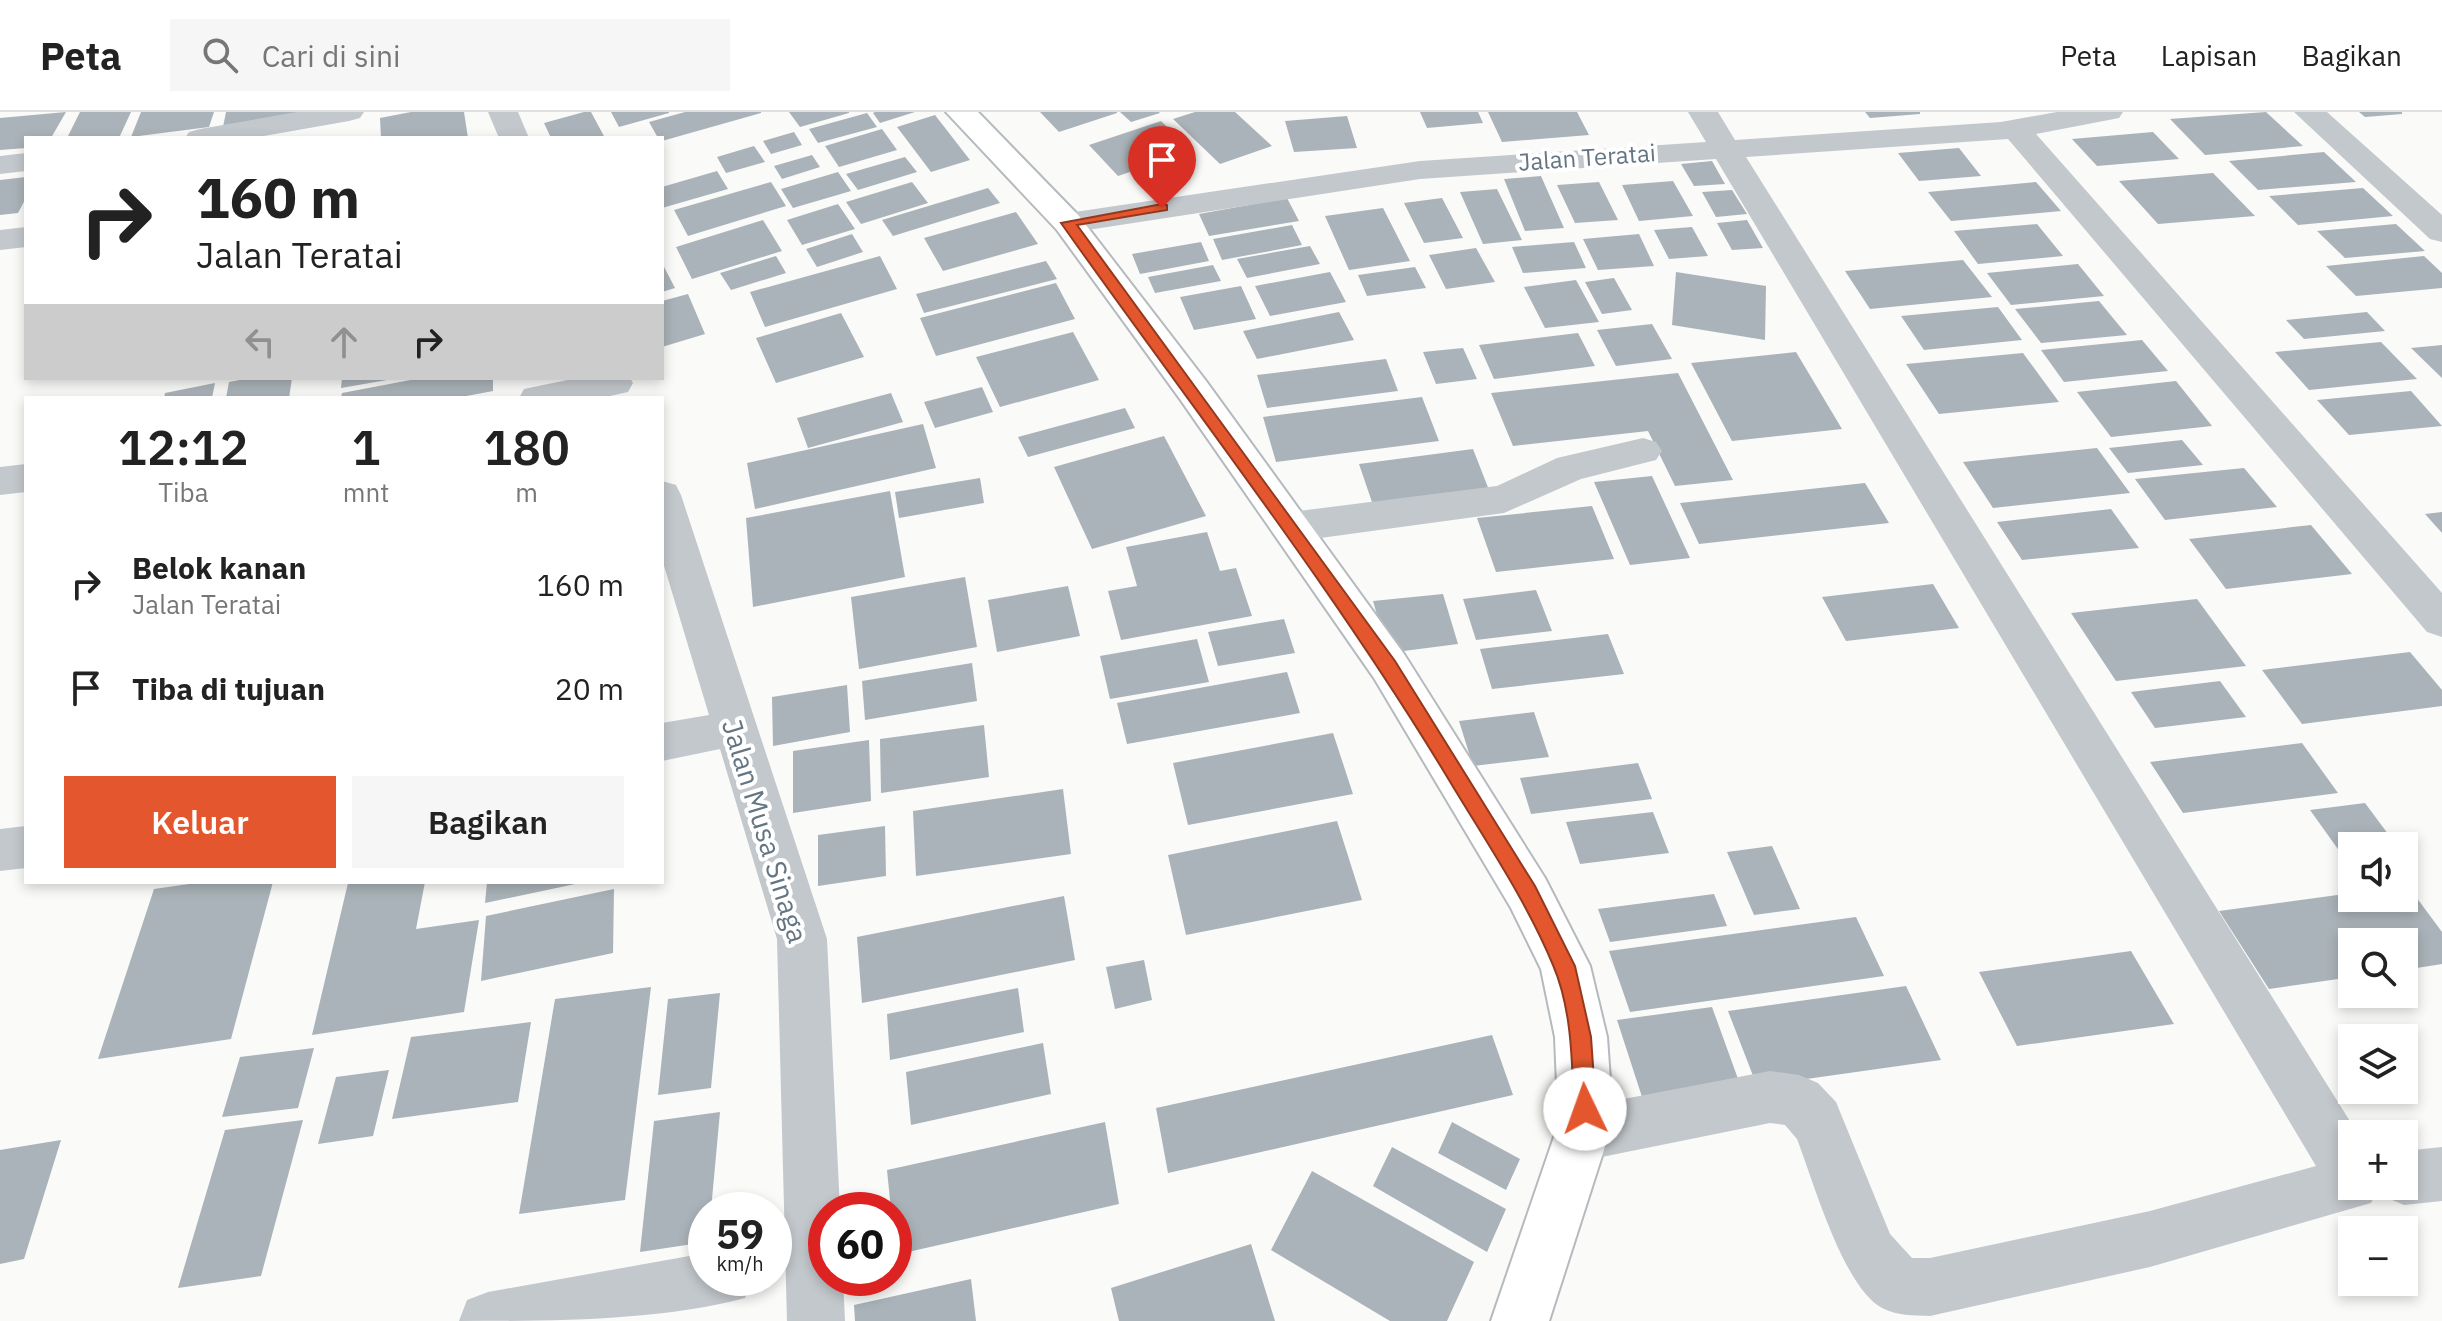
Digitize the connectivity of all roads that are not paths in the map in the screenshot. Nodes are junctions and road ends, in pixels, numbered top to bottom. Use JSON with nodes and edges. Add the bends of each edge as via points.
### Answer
{"nodes":[{"id":1,"x":349,"y":112,"type":"edge"},
{"id":2,"x":503,"y":112,"type":"edge"},
{"id":3,"x":961,"y":112,"type":"edge"},
{"id":4,"x":1703,"y":112,"type":"edge"},
{"id":5,"x":2108,"y":112,"type":"edge"},
{"id":6,"x":2309,"y":112,"type":"edge"},
{"id":7,"x":2015,"y":128,"type":"junction"},
{"id":8,"x":211,"y":136,"type":"edge"},
{"id":9,"x":513,"y":136,"type":"edge"},
{"id":10,"x":1725,"y":148,"type":"junction"},
{"id":11,"x":24,"y":162,"type":"edge"},
{"id":12,"x":0,"y":165,"type":"edge"},
{"id":13,"x":1068,"y":223,"type":"junction"},
{"id":14,"x":2442,"y":232,"type":"edge"},
{"id":15,"x":24,"y":237,"type":"edge"},
{"id":16,"x":0,"y":240,"type":"edge"},
{"id":17,"x":617,"y":386,"type":"edge"},
{"id":18,"x":550,"y":396,"type":"edge"},
{"id":19,"x":1643,"y":451,"type":"dead end"},
{"id":20,"x":24,"y":478,"type":"edge"},
{"id":21,"x":0,"y":481,"type":"edge"},
{"id":22,"x":664,"y":501,"type":"edge"},
{"id":23,"x":1291,"y":527,"type":"junction"},
{"id":24,"x":2442,"y":621,"type":"edge"},
{"id":25,"x":735,"y":728,"type":"junction"},
{"id":26,"x":664,"y":742,"type":"edge"},
{"id":27,"x":24,"y":847,"type":"edge"},
{"id":28,"x":0,"y":850,"type":"edge"},
{"id":29,"x":1582,"y":1134,"type":"junction"},
{"id":30,"x":2338,"y":1152,"type":"edge"},
{"id":31,"x":2442,"y":1174,"type":"edge"},
{"id":32,"x":2418,"y":1177,"type":"edge"},
{"id":33,"x":2338,"y":1188,"type":"edge"},
{"id":34,"x":793,"y":1266,"type":"edge"},
{"id":35,"x":688,"y":1285,"type":"edge"},
{"id":36,"x":488,"y":1321,"type":"edge"},
{"id":37,"x":816,"y":1321,"type":"edge"},
{"id":38,"x":1520,"y":1321,"type":"edge"}],
"edges":[{"from":1,"to":8,"type":"street"},
{"from":2,"to":9,"type":"street"},
{"from":3,"to":13,"type":"main road"},
{"from":4,"to":10,"type":"street"},
{"from":5,"to":7,"type":"street","name":"Jalan Teratai"},
{"from":6,"to":14,"type":"street"},
{"from":7,"to":10,"type":"street","name":"Jalan Teratai"},
{"from":7,"to":24,"type":"street"},
{"from":10,"to":13,"type":"street","name":"Jalan Teratai","via":[[1379,174]]},
{"from":10,"to":30,"type":"street"},
{"from":11,"to":12,"type":"street"},
{"from":13,"to":23,"type":"main road"},
{"from":15,"to":16,"type":"street"},
{"from":17,"to":18,"type":"street"},
{"from":19,"to":23,"type":"street","via":[[1571,468],[1504,499]]},
{"from":20,"to":21,"type":"street"},
{"from":22,"to":25,"type":"street","name":"Jalan Musa Sinaga"},
{"from":23,"to":29,"type":"main road","via":[[1389,666],[1528,893],[1565,966],[1581,1037]]},
{"from":25,"to":26,"type":"street"},
{"from":25,"to":34,"type":"street","name":"Jalan Musa Sinaga","via":[[802,939]]},
{"from":27,"to":28,"type":"street"},
{"from":29,"to":33,"type":"street","via":[[1770,1097],[1799,1101],[1817,1121],[1870,1254],[1899,1286],[1930,1287],[2150,1239]]},
{"from":29,"to":38,"type":"main road"},
{"from":31,"to":32,"type":"street"},
{"from":34,"to":37,"type":"street","name":"Jalan Musa Sinaga"},
{"from":35,"to":36,"type":"street"}]}
